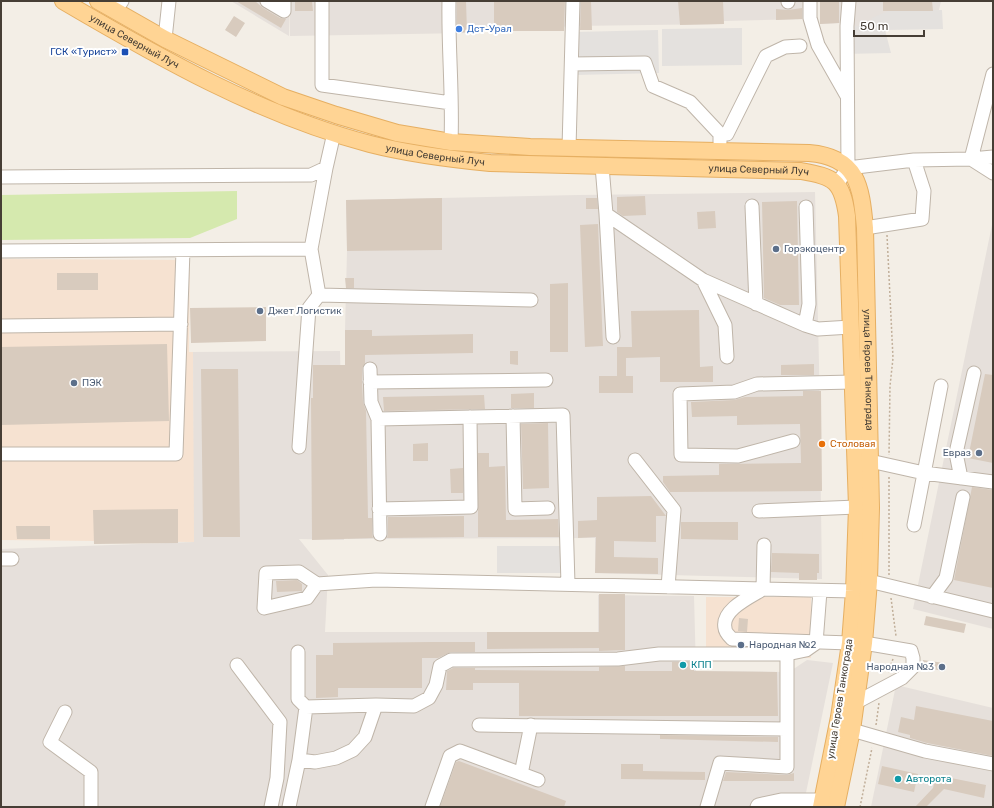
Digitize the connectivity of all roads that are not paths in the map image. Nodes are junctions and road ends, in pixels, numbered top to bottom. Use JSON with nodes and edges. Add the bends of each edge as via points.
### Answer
{"nodes":[{"id":1,"x":63,"y":1,"type":"edge"},
{"id":2,"x":98,"y":1,"type":"edge"},
{"id":3,"x":169,"y":1,"type":"edge"},
{"id":4,"x":267,"y":1,"type":"edge"},
{"id":5,"x":284,"y":1,"type":"edge"},
{"id":6,"x":322,"y":1,"type":"edge"},
{"id":7,"x":449,"y":1,"type":"edge"},
{"id":8,"x":573,"y":1,"type":"edge"},
{"id":9,"x":810,"y":1,"type":"edge"},
{"id":10,"x":849,"y":1,"type":"edge"},
{"id":11,"x":119,"y":6,"type":"edge"},
{"id":12,"x":165,"y":39,"type":"junction"},
{"id":13,"x":800,"y":46,"type":"dead end"},
{"id":14,"x":572,"y":64,"type":"junction"},
{"id":15,"x":993,"y":74,"type":"edge"},
{"id":16,"x":848,"y":98,"type":"junction"},
{"id":17,"x":451,"y":103,"type":"junction"},
{"id":18,"x":334,"y":133,"type":"junction"},
{"id":19,"x":720,"y":134,"type":"junction"},
{"id":20,"x":451,"y":142,"type":"junction"},
{"id":21,"x":569,"y":148,"type":"junction"},
{"id":22,"x":720,"y":152,"type":"junction"},
{"id":23,"x":993,"y":157,"type":"edge"},
{"id":24,"x":970,"y":159,"type":"junction"},
{"id":25,"x":914,"y":160,"type":"junction"},
{"id":26,"x":602,"y":166,"type":"junction"},
{"id":27,"x":326,"y":168,"type":"junction"},
{"id":28,"x":848,"y":168,"type":"junction"},
{"id":29,"x":993,"y":173,"type":"edge"},
{"id":30,"x":1,"y":177,"type":"edge"},
{"id":31,"x":837,"y":184,"type":"junction"},
{"id":32,"x":752,"y":206,"type":"dead end"},
{"id":33,"x":806,"y":207,"type":"dead end"},
{"id":34,"x":606,"y":214,"type":"junction"},
{"id":35,"x":865,"y":228,"type":"junction"},
{"id":36,"x":310,"y":249,"type":"junction"},
{"id":37,"x":183,"y":250,"type":"junction"},
{"id":38,"x":1,"y":251,"type":"edge"},
{"id":39,"x":703,"y":280,"type":"junction"},
{"id":40,"x":319,"y":295,"type":"junction"},
{"id":41,"x":531,"y":300,"type":"dead end"},
{"id":42,"x":756,"y":304,"type":"junction"},
{"id":43,"x":181,"y":324,"type":"junction"},
{"id":44,"x":805,"y":325,"type":"junction"},
{"id":45,"x":1,"y":326,"type":"edge"},
{"id":46,"x":851,"y":327,"type":"junction"},
{"id":47,"x":613,"y":337,"type":"dead end"},
{"id":48,"x":727,"y":357,"type":"dead end"},
{"id":49,"x":974,"y":373,"type":"dead end"},
{"id":50,"x":546,"y":380,"type":"dead end"},
{"id":51,"x":853,"y":382,"type":"junction"},
{"id":52,"x":941,"y":386,"type":"dead end"},
{"id":53,"x":513,"y":416,"type":"junction"},
{"id":54,"x":470,"y":417,"type":"junction"},
{"id":55,"x":378,"y":419,"type":"junction"},
{"id":56,"x":793,"y":441,"type":"dead end"},
{"id":57,"x":299,"y":447,"type":"dead end"},
{"id":58,"x":1,"y":454,"type":"edge"},
{"id":59,"x":635,"y":460,"type":"dead end"},
{"id":60,"x":870,"y":461,"type":"junction"},
{"id":61,"x":924,"y":473,"type":"junction"},
{"id":62,"x":961,"y":478,"type":"junction"},
{"id":63,"x":993,"y":482,"type":"edge"},
{"id":64,"x":963,"y":497,"type":"dead end"},
{"id":65,"x":856,"y":507,"type":"junction"},
{"id":66,"x":548,"y":508,"type":"dead end"},
{"id":67,"x":379,"y":509,"type":"junction"},
{"id":68,"x":759,"y":511,"type":"dead end"},
{"id":69,"x":914,"y":525,"type":"dead end"},
{"id":70,"x":380,"y":534,"type":"dead end"},
{"id":71,"x":764,"y":545,"type":"dead end"},
{"id":72,"x":869,"y":581,"type":"junction"},
{"id":73,"x":317,"y":584,"type":"dead end"},
{"id":74,"x":568,"y":584,"type":"junction"},
{"id":75,"x":668,"y":587,"type":"junction"},
{"id":76,"x":763,"y":589,"type":"junction"},
{"id":77,"x":820,"y":591,"type":"junction"},
{"id":78,"x":854,"y":591,"type":"junction"},
{"id":79,"x":932,"y":597,"type":"junction"},
{"id":80,"x":993,"y":611,"type":"edge"},
{"id":81,"x":816,"y":643,"type":"junction"},
{"id":82,"x":857,"y":643,"type":"junction"},
{"id":83,"x":298,"y":652,"type":"dead end"},
{"id":84,"x":786,"y":654,"type":"junction"},
{"id":85,"x":237,"y":665,"type":"dead end"},
{"id":86,"x":855,"y":703,"type":"junction"},
{"id":87,"x":376,"y":705,"type":"junction"},
{"id":88,"x":306,"y":707,"type":"junction"},
{"id":89,"x":65,"y":712,"type":"dead end"},
{"id":90,"x":479,"y":725,"type":"dead end"},
{"id":91,"x":531,"y":726,"type":"junction"},
{"id":92,"x":787,"y":729,"type":"junction"},
{"id":93,"x":852,"y":730,"type":"junction"},
{"id":94,"x":299,"y":760,"type":"junction"},
{"id":95,"x":993,"y":764,"type":"edge"},
{"id":96,"x":521,"y":774,"type":"junction"},
{"id":97,"x":538,"y":780,"type":"dead end"},
{"id":98,"x":826,"y":805,"type":"edge"},
{"id":99,"x":92,"y":807,"type":"edge"},
{"id":100,"x":271,"y":807,"type":"edge"},
{"id":101,"x":289,"y":807,"type":"edge"},
{"id":102,"x":432,"y":807,"type":"edge"},
{"id":103,"x":707,"y":807,"type":"edge"},
{"id":104,"x":757,"y":807,"type":"edge"}],
"edges":[{"from":1,"to":18,"type":"main road","name":"улица Северный Луч","via":[[168,61],[268,110]]},
{"from":2,"to":11,"type":"main road","name":"улица Северный Луч"},
{"from":3,"to":12,"type":"street"},
{"from":4,"to":5,"type":"street","via":[[284,12]]},
{"from":6,"to":17,"type":"street","via":[[322,85]]},
{"from":7,"to":17,"type":"street"},
{"from":8,"to":14,"type":"street"},
{"from":9,"to":16,"type":"street","via":[[810,18],[818,46]]},
{"from":10,"to":16,"type":"street","via":[[846,26]]},
{"from":11,"to":12,"type":"main road","name":"улица Северный Луч"},
{"from":12,"to":20,"type":"main road","name":"улица Северный Луч","via":[[283,97],[397,133]]},
{"from":13,"to":19,"type":"street","via":[[784,47],[766,56],[727,134]]},
{"from":14,"to":19,"type":"street","via":[[645,63],[653,86],[690,102]]},
{"from":14,"to":21,"type":"street"},
{"from":15,"to":24,"type":"street"},
{"from":16,"to":28,"type":"street"},
{"from":17,"to":20,"type":"street"},
{"from":18,"to":26,"type":"main road","name":"улица Северный Луч","via":[[370,144],[444,159]]},
{"from":18,"to":27,"type":"street"},
{"from":19,"to":22,"type":"street"},
{"from":20,"to":21,"type":"main road","name":"улица Северный Луч"},
{"from":21,"to":22,"type":"main road","name":"улица Северный Луч"},
{"from":22,"to":28,"type":"main road","name":"улица Северный Луч","via":[[824,154]]},
{"from":23,"to":24,"type":"street"},
{"from":24,"to":25,"type":"street"},
{"from":24,"to":29,"type":"street"},
{"from":25,"to":28,"type":"street"},
{"from":25,"to":35,"type":"street","via":[[924,191],[922,219]]},
{"from":26,"to":31,"type":"main road","name":"улица Северный Луч","via":[[801,171],[823,175]]},
{"from":26,"to":34,"type":"street"},
{"from":27,"to":30,"type":"street","via":[[312,175]]},
{"from":27,"to":36,"type":"street"},
{"from":28,"to":31,"type":"street"},
{"from":28,"to":35,"type":"main road","name":"улица Героев Танкограда","via":[[857,181],[863,202]]},
{"from":31,"to":46,"type":"main road","name":"улица Героев Танкограда","via":[[845,200],[847,216]]},
{"from":32,"to":42,"type":"street"},
{"from":33,"to":44,"type":"street","via":[[809,304]]},
{"from":34,"to":39,"type":"street"},
{"from":34,"to":47,"type":"street"},
{"from":35,"to":60,"type":"main road","name":"улица Героев Танкограда"},
{"from":36,"to":37,"type":"street"},
{"from":36,"to":40,"type":"street"},
{"from":37,"to":38,"type":"street"},
{"from":37,"to":43,"type":"street"},
{"from":39,"to":42,"type":"street"},
{"from":39,"to":48,"type":"street","via":[[725,326]]},
{"from":40,"to":41,"type":"street"},
{"from":40,"to":57,"type":"street","via":[[308,308]]},
{"from":42,"to":44,"type":"street"},
{"from":43,"to":45,"type":"street"},
{"from":43,"to":58,"type":"street","via":[[176,454]]},
{"from":44,"to":46,"type":"street","via":[[818,329]]},
{"from":46,"to":51,"type":"main road","name":"улица Героев Танкограда"},
{"from":49,"to":62,"type":"street","via":[[956,453]]},
{"from":50,"to":55,"type":"street","via":[[370,376],[371,402]]},
{"from":51,"to":56,"type":"street","via":[[758,384],[734,392],[680,394],[681,455],[738,456]]},
{"from":51,"to":65,"type":"main road","name":"улица Героев Танкограда"},
{"from":52,"to":61,"type":"street"},
{"from":53,"to":54,"type":"street"},
{"from":53,"to":66,"type":"street","via":[[515,509]]},
{"from":53,"to":74,"type":"street","via":[[563,415]]},
{"from":54,"to":55,"type":"street"},
{"from":54,"to":67,"type":"street","via":[[471,507]]},
{"from":55,"to":67,"type":"street"},
{"from":59,"to":75,"type":"street","via":[[674,510]]},
{"from":60,"to":61,"type":"street"},
{"from":60,"to":72,"type":"main road","name":"улица Героев Танкограда"},
{"from":61,"to":62,"type":"street"},
{"from":61,"to":69,"type":"street"},
{"from":62,"to":63,"type":"street"},
{"from":64,"to":79,"type":"street","via":[[946,578]]},
{"from":65,"to":68,"type":"street"},
{"from":65,"to":78,"type":"main road","name":"улица Героев Танкограда"},
{"from":67,"to":70,"type":"street"},
{"from":71,"to":76,"type":"street"},
{"from":72,"to":79,"type":"street"},
{"from":72,"to":82,"type":"main road","name":"улица Героев Танкограда"},
{"from":73,"to":74,"type":"street","via":[[376,580]]},
{"from":74,"to":75,"type":"street"},
{"from":75,"to":76,"type":"street"},
{"from":76,"to":77,"type":"street"},
{"from":76,"to":81,"type":"street","via":[[732,609],[725,618],[724,630],[732,639]]},
{"from":77,"to":78,"type":"street"},
{"from":77,"to":81,"type":"street"},
{"from":78,"to":82,"type":"main road","name":"улица Героев Танкограда"},
{"from":79,"to":80,"type":"street"},
{"from":81,"to":82,"type":"street"},
{"from":81,"to":84,"type":"street","via":[[806,650]]},
{"from":82,"to":86,"type":"main road","name":"улица Героев Танкограда"},
{"from":82,"to":86,"type":"street","via":[[911,651],[913,668],[902,678]]},
{"from":82,"to":98,"type":"main road","name":"улица Героев Танкограда","via":[[839,717]]},
{"from":83,"to":88,"type":"street","via":[[298,699]]},
{"from":84,"to":87,"type":"street","via":[[659,654],[618,659],[451,660],[440,666],[436,685],[429,698],[414,706]]},
{"from":84,"to":92,"type":"street"},
{"from":85,"to":100,"type":"street","via":[[280,722],[277,778]]},
{"from":86,"to":93,"type":"main road","name":"улица Героев Танкограда"},
{"from":87,"to":88,"type":"street"},
{"from":87,"to":94,"type":"street","via":[[365,737],[353,750],[336,758],[315,762]]},
{"from":88,"to":94,"type":"street"},
{"from":89,"to":99,"type":"street","via":[[50,742],[91,772]]},
{"from":90,"to":91,"type":"street"},
{"from":91,"to":92,"type":"street"},
{"from":91,"to":96,"type":"street"},
{"from":92,"to":103,"type":"street","via":[[787,767],[720,763]]},
{"from":93,"to":95,"type":"street","via":[[925,751]]},
{"from":93,"to":98,"type":"main road","name":"улица Героев Танкограда"},
{"from":94,"to":101,"type":"street"},
{"from":96,"to":97,"type":"street"},
{"from":96,"to":102,"type":"street","via":[[460,751],[450,756]]},
{"from":98,"to":104,"type":"street","via":[[781,800]]}]}
